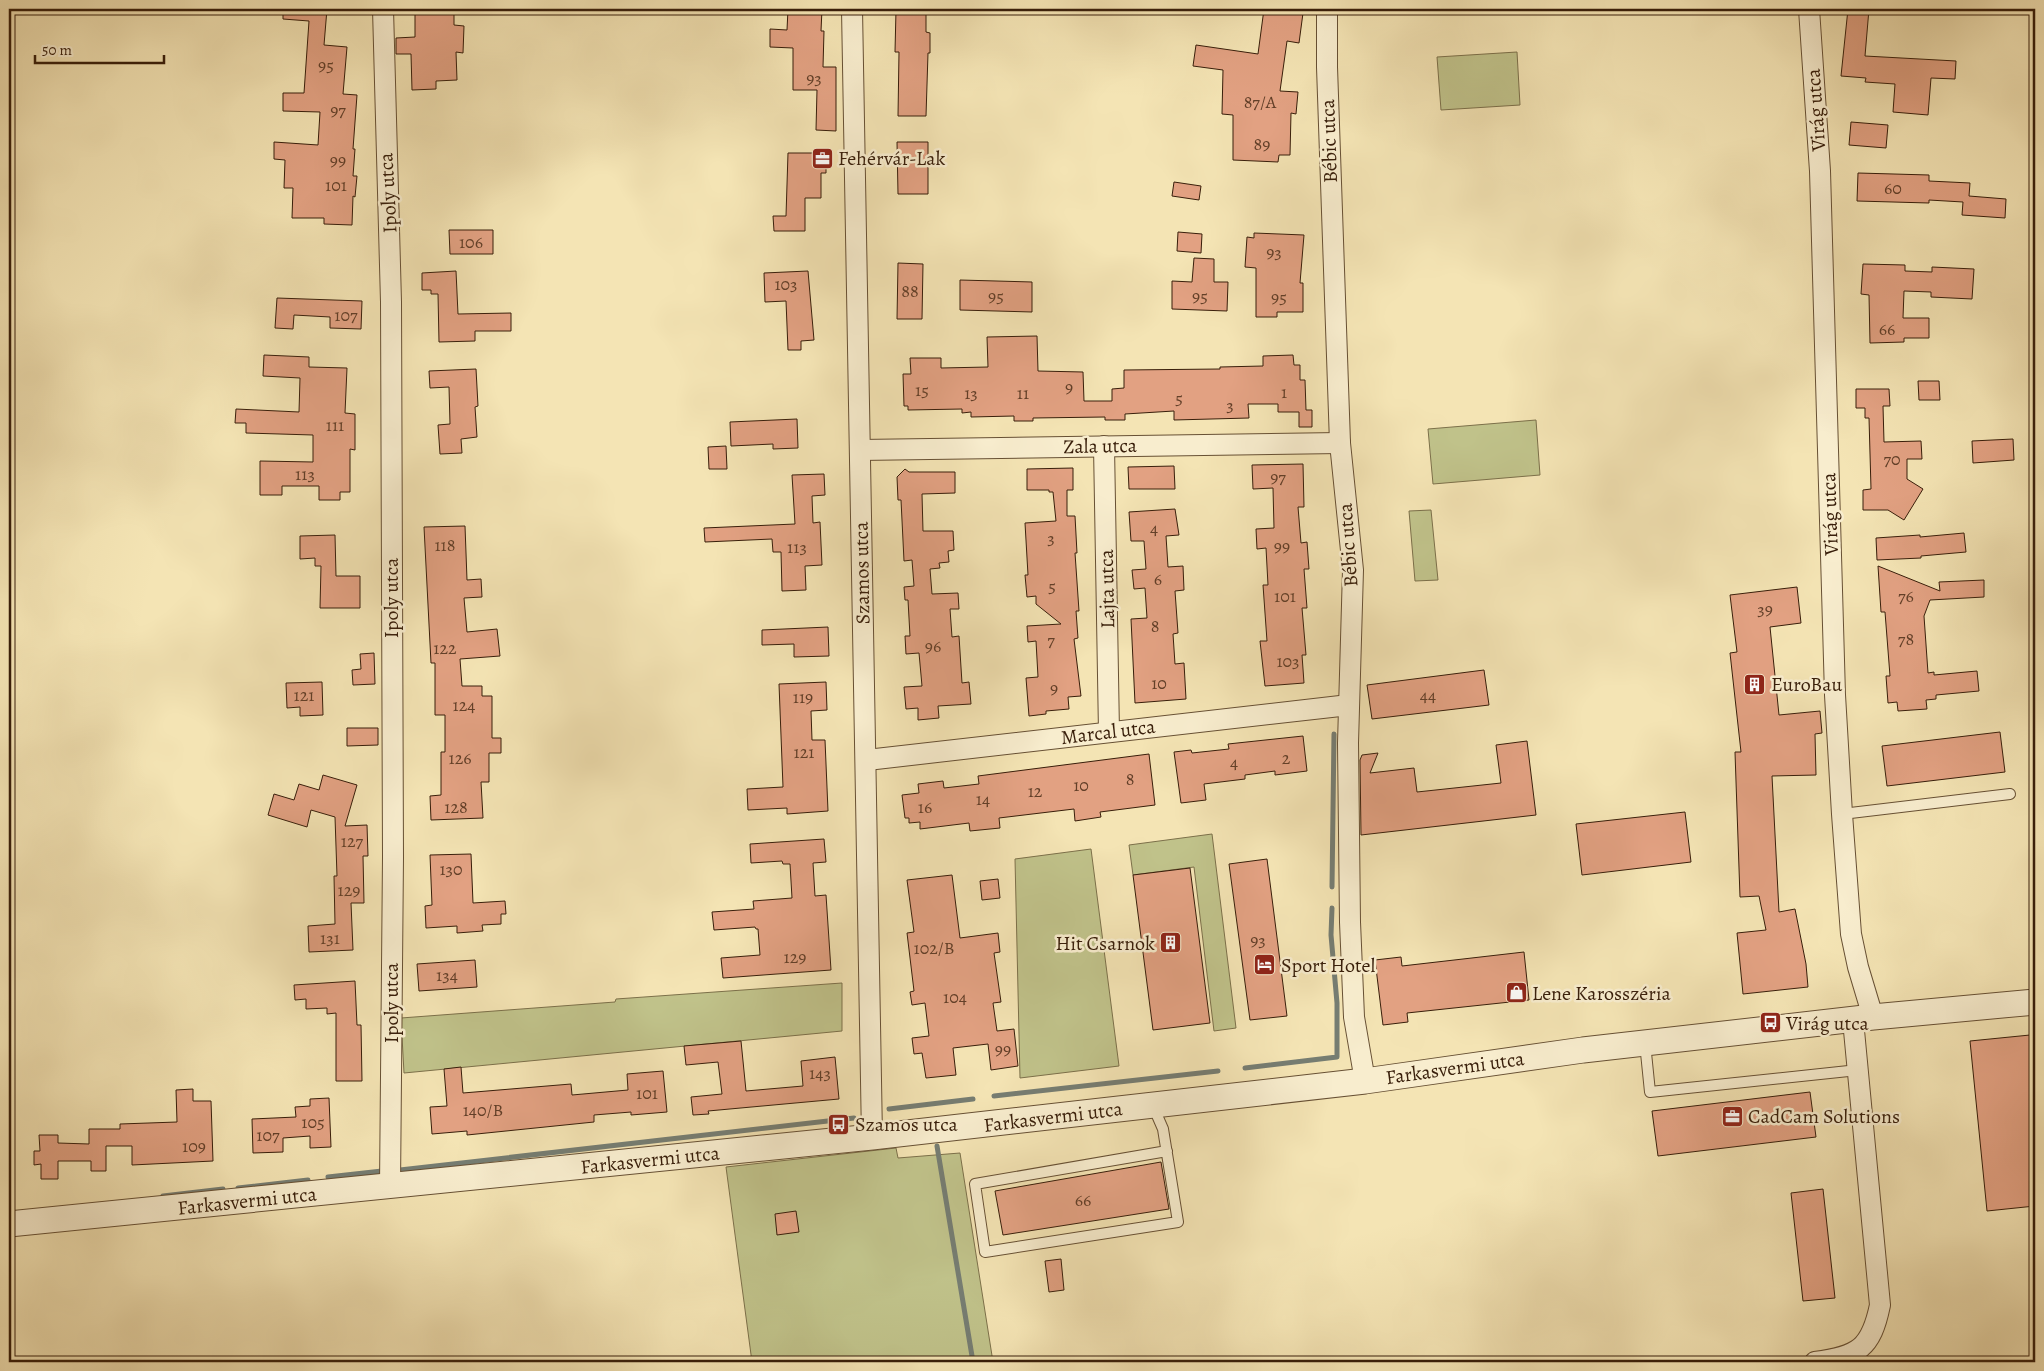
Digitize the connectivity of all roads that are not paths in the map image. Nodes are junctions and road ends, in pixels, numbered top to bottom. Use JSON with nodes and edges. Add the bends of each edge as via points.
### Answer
{"nodes":[{"id":1,"x":383,"y":9,"type":"edge"},
{"id":2,"x":852,"y":9,"type":"edge"},
{"id":3,"x":1327,"y":9,"type":"edge"},
{"id":4,"x":1809,"y":9,"type":"edge"},
{"id":5,"x":1340,"y":443,"type":"junction"},
{"id":6,"x":1104,"y":446,"type":"junction"},
{"id":7,"x":860,"y":450,"type":"junction"},
{"id":8,"x":1349,"y":705,"type":"junction"},
{"id":9,"x":1110,"y":732,"type":"junction"},
{"id":10,"x":867,"y":760,"type":"junction"},
{"id":11,"x":2010,"y":794,"type":"dead end"},
{"id":12,"x":1842,"y":814,"type":"junction"},
{"id":13,"x":2035,"y":1002,"type":"edge"},
{"id":14,"x":1863,"y":1018,"type":"junction"},
{"id":15,"x":1645,"y":1043,"type":"junction"},
{"id":16,"x":1858,"y":1070,"type":"junction"},
{"id":17,"x":1365,"y":1080,"type":"junction"},
{"id":18,"x":1153,"y":1105,"type":"junction"},
{"id":19,"x":872,"y":1138,"type":"junction"},
{"id":20,"x":1167,"y":1151,"type":"junction"},
{"id":21,"x":390,"y":1187,"type":"junction"},
{"id":22,"x":9,"y":1224,"type":"edge"},
{"id":23,"x":1816,"y":1362,"type":"edge"}],
"edges":[{"from":1,"to":21,"type":"street","name":"Ipoly utca","via":[[391,302]]},
{"from":2,"to":7,"type":"street","name":"Szamos utca"},
{"from":3,"to":5,"type":"street","name":"Bébic utca"},
{"from":4,"to":12,"type":"street","name":"Virág utca","via":[[1820,171],[1835,696]]},
{"from":5,"to":6,"type":"street","name":"Zala utca"},
{"from":5,"to":8,"type":"street","name":"Bébic utca","via":[[1353,570]]},
{"from":6,"to":7,"type":"street","name":"Zala utca"},
{"from":6,"to":9,"type":"street","name":"Lajta utca"},
{"from":7,"to":10,"type":"street","name":"Szamos utca"},
{"from":8,"to":9,"type":"street","name":"Marcal utca"},
{"from":8,"to":17,"type":"street","name":"Bébic utca","via":[[1347,824],[1353,989],[1356,1036]]},
{"from":9,"to":10,"type":"street","name":"Marcal utca"},
{"from":10,"to":19,"type":"street","name":"Szamos utca"},
{"from":11,"to":12,"type":"lane"},
{"from":12,"to":14,"type":"street","name":"Virág utca","via":[[1851,934]]},
{"from":13,"to":14,"type":"street","name":"Farkasvermi utca"},
{"from":14,"to":15,"type":"street","name":"Farkasvermi utca"},
{"from":14,"to":16,"type":"street","name":"Virág utca"},
{"from":15,"to":16,"type":"lane","via":[[1650,1092]]},
{"from":15,"to":17,"type":"street","name":"Farkasvermi utca"},
{"from":16,"to":23,"type":"street","name":"Virág utca","via":[[1880,1305],[1872,1333],[1865,1344],[1841,1359]]},
{"from":17,"to":18,"type":"street","name":"Farkasvermi utca"},
{"from":18,"to":19,"type":"street","name":"Farkasvermi utca"},
{"from":18,"to":20,"type":"lane","via":[[1163,1129]]},
{"from":19,"to":21,"type":"street","name":"Farkasvermi utca"},
{"from":20,"to":20,"type":"lane","via":[[1178,1222],[985,1252],[975,1184]]},
{"from":21,"to":22,"type":"street","name":"Farkasvermi utca"}]}
